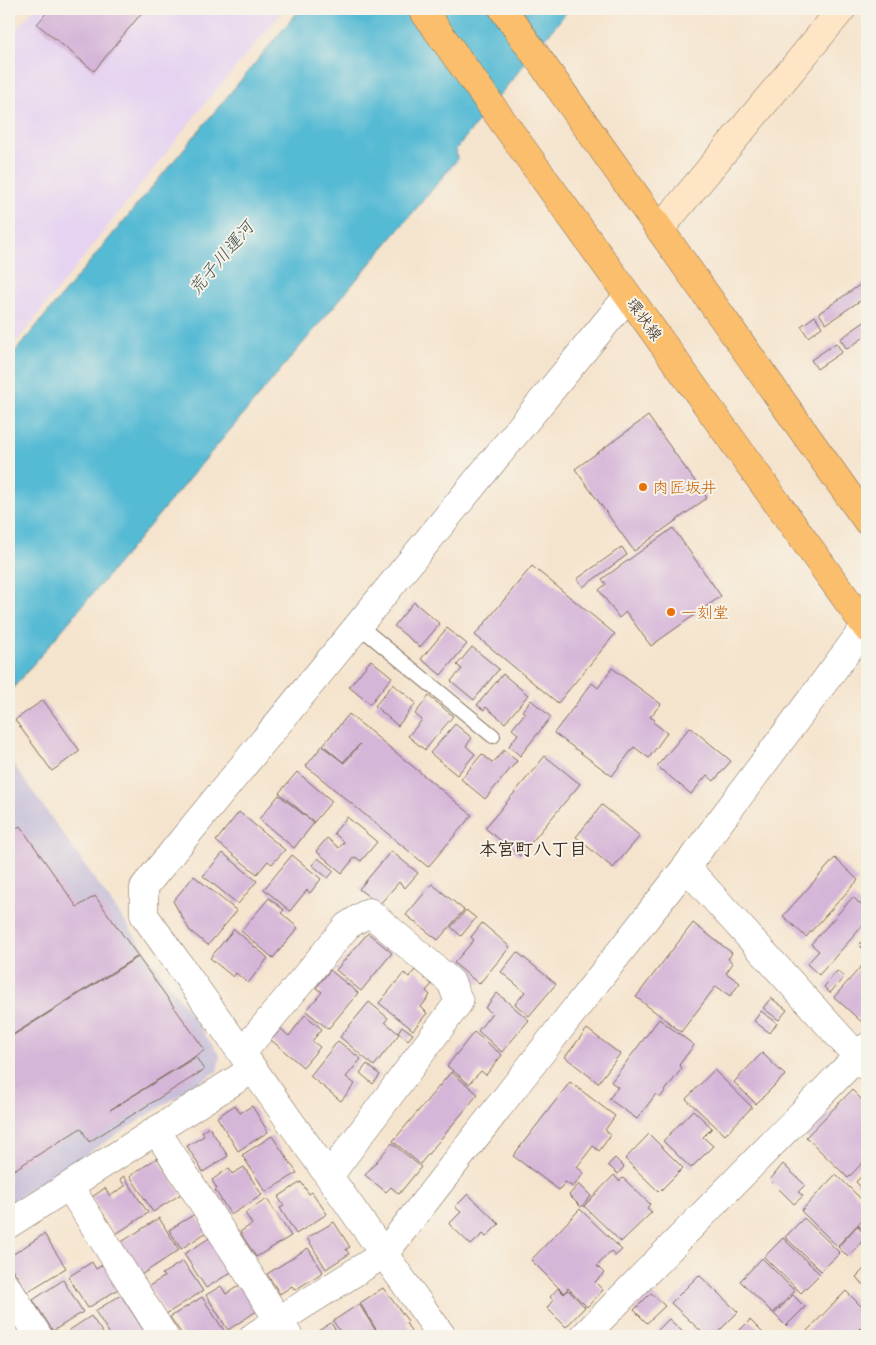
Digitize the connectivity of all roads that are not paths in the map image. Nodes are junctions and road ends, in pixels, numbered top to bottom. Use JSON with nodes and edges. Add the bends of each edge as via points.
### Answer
{"nodes":[{"id":1,"x":422,"y":9,"type":"edge"},
{"id":2,"x":503,"y":9,"type":"edge"},
{"id":3,"x":842,"y":9,"type":"edge"},
{"id":4,"x":660,"y":229,"type":"junction"},
{"id":5,"x":628,"y":296,"type":"junction"},
{"id":6,"x":867,"y":521,"type":"edge"},
{"id":7,"x":358,"y":625,"type":"junction"},
{"id":8,"x":867,"y":626,"type":"edge"},
{"id":9,"x":493,"y":736,"type":"dead end"},
{"id":10,"x":686,"y":867,"type":"junction"},
{"id":11,"x":864,"y":1057,"type":"edge"},
{"id":12,"x":248,"y":1061,"type":"junction"},
{"id":13,"x":156,"y":1130,"type":"junction"},
{"id":14,"x":329,"y":1176,"type":"junction"},
{"id":15,"x":70,"y":1186,"type":"junction"},
{"id":16,"x":9,"y":1224,"type":"edge"},
{"id":17,"x":384,"y":1254,"type":"junction"},
{"id":18,"x":9,"y":1290,"type":"edge"},
{"id":19,"x":284,"y":1328,"type":"edge"},
{"id":20,"x":38,"y":1336,"type":"edge"},
{"id":21,"x":164,"y":1336,"type":"edge"},
{"id":22,"x":254,"y":1336,"type":"edge"},
{"id":23,"x":442,"y":1336,"type":"edge"},
{"id":24,"x":584,"y":1336,"type":"edge"}],
"edges":[{"from":1,"to":5,"type":"main road","name":"環状線"},
{"from":2,"to":4,"type":"main road"},
{"from":3,"to":4,"type":"street"},
{"from":4,"to":6,"type":"main road"},
{"from":5,"to":7,"type":"street"},
{"from":5,"to":8,"type":"main road","name":"環状線"},
{"from":7,"to":9,"type":"lane"},
{"from":7,"to":12,"type":"street","via":[[144,887],[144,915]]},
{"from":8,"to":10,"type":"street"},
{"from":10,"to":11,"type":"street"},
{"from":10,"to":17,"type":"street"},
{"from":11,"to":24,"type":"street"},
{"from":12,"to":13,"type":"street"},
{"from":12,"to":14,"type":"street"},
{"from":12,"to":14,"type":"street","via":[[347,926],[369,912],[451,982],[459,1002]]},
{"from":13,"to":15,"type":"street"},
{"from":13,"to":19,"type":"street"},
{"from":14,"to":17,"type":"street"},
{"from":15,"to":16,"type":"street"},
{"from":15,"to":21,"type":"street"},
{"from":17,"to":19,"type":"street"},
{"from":17,"to":23,"type":"street"},
{"from":18,"to":20,"type":"street"},
{"from":19,"to":22,"type":"street"}]}
